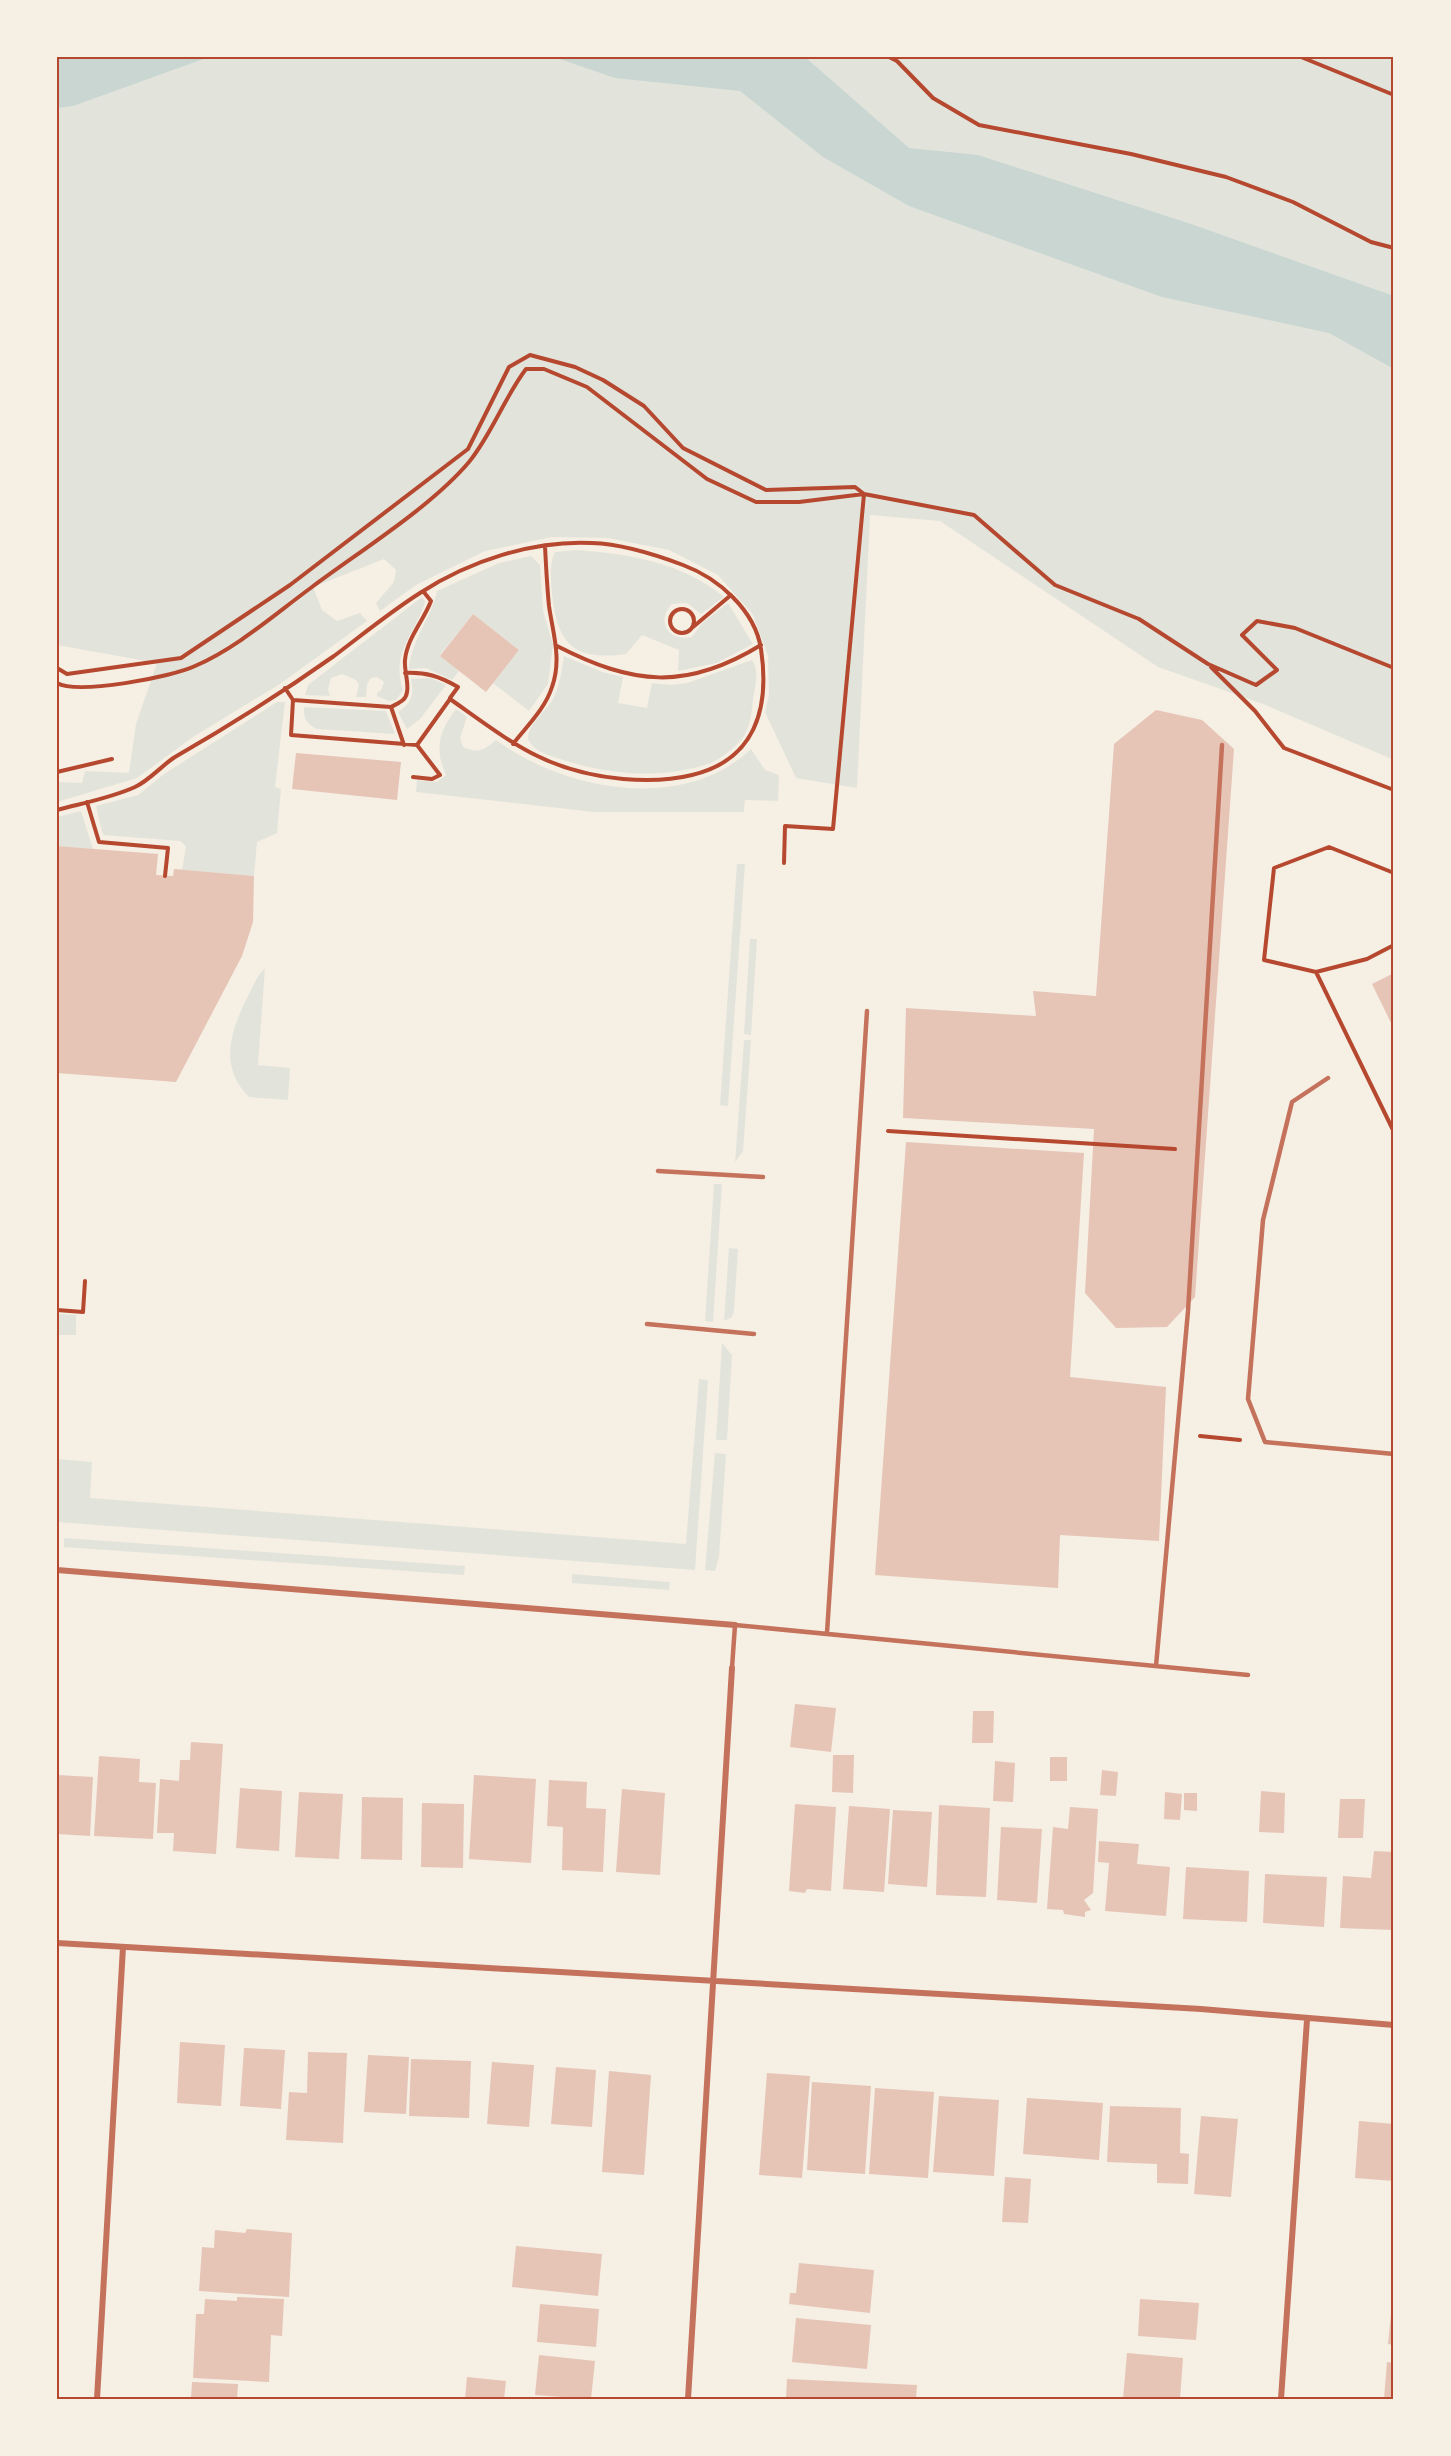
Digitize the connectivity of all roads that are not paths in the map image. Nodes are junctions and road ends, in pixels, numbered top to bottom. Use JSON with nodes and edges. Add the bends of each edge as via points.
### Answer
{"nodes":[{"id":1,"x":1222,"y":745,"type":"dead end"},
{"id":2,"x":867,"y":1011,"type":"dead end"},
{"id":3,"x":1328,"y":1078,"type":"dead end"},
{"id":4,"x":658,"y":1171,"type":"dead end"},
{"id":5,"x":764,"y":1177,"type":"dead end"},
{"id":6,"x":647,"y":1324,"type":"dead end"},
{"id":7,"x":754,"y":1334,"type":"dead end"},
{"id":8,"x":1394,"y":1454,"type":"edge"},
{"id":9,"x":57,"y":1570,"type":"edge"},
{"id":10,"x":735,"y":1624,"type":"junction"},
{"id":11,"x":827,"y":1634,"type":"junction"},
{"id":12,"x":1156,"y":1666,"type":"junction"},
{"id":13,"x":732,"y":1668,"type":"joint"},
{"id":14,"x":1248,"y":1675,"type":"dead end"},
{"id":15,"x":57,"y":1943,"type":"edge"},
{"id":16,"x":123,"y":1947,"type":"junction"},
{"id":17,"x":715,"y":1980,"type":"junction"},
{"id":18,"x":1307,"y":2020,"type":"junction"},
{"id":19,"x":1394,"y":2025,"type":"edge"},
{"id":20,"x":97,"y":2399,"type":"edge"},
{"id":21,"x":688,"y":2399,"type":"edge"},
{"id":22,"x":1281,"y":2399,"type":"edge"}],
"edges":[{"from":1,"to":12,"type":"lane","via":[[1188,1311]]},
{"from":2,"to":11,"type":"lane"},
{"from":3,"to":8,"type":"lane","via":[[1292,1102],[1263,1220],[1248,1399],[1265,1442]]},
{"from":4,"to":5,"type":"lane"},
{"from":6,"to":7,"type":"lane"},
{"from":9,"to":10,"type":"street"},
{"from":10,"to":11,"type":"lane"},
{"from":10,"to":13,"type":"lane"},
{"from":11,"to":12,"type":"lane"},
{"from":12,"to":14,"type":"lane"},
{"from":13,"to":17,"type":"street"},
{"from":15,"to":16,"type":"street"},
{"from":16,"to":17,"type":"street"},
{"from":16,"to":20,"type":"street"},
{"from":17,"to":18,"type":"street","via":[[1201,2009]]},
{"from":17,"to":21,"type":"street"},
{"from":18,"to":19,"type":"street"},
{"from":18,"to":22,"type":"street"}]}
